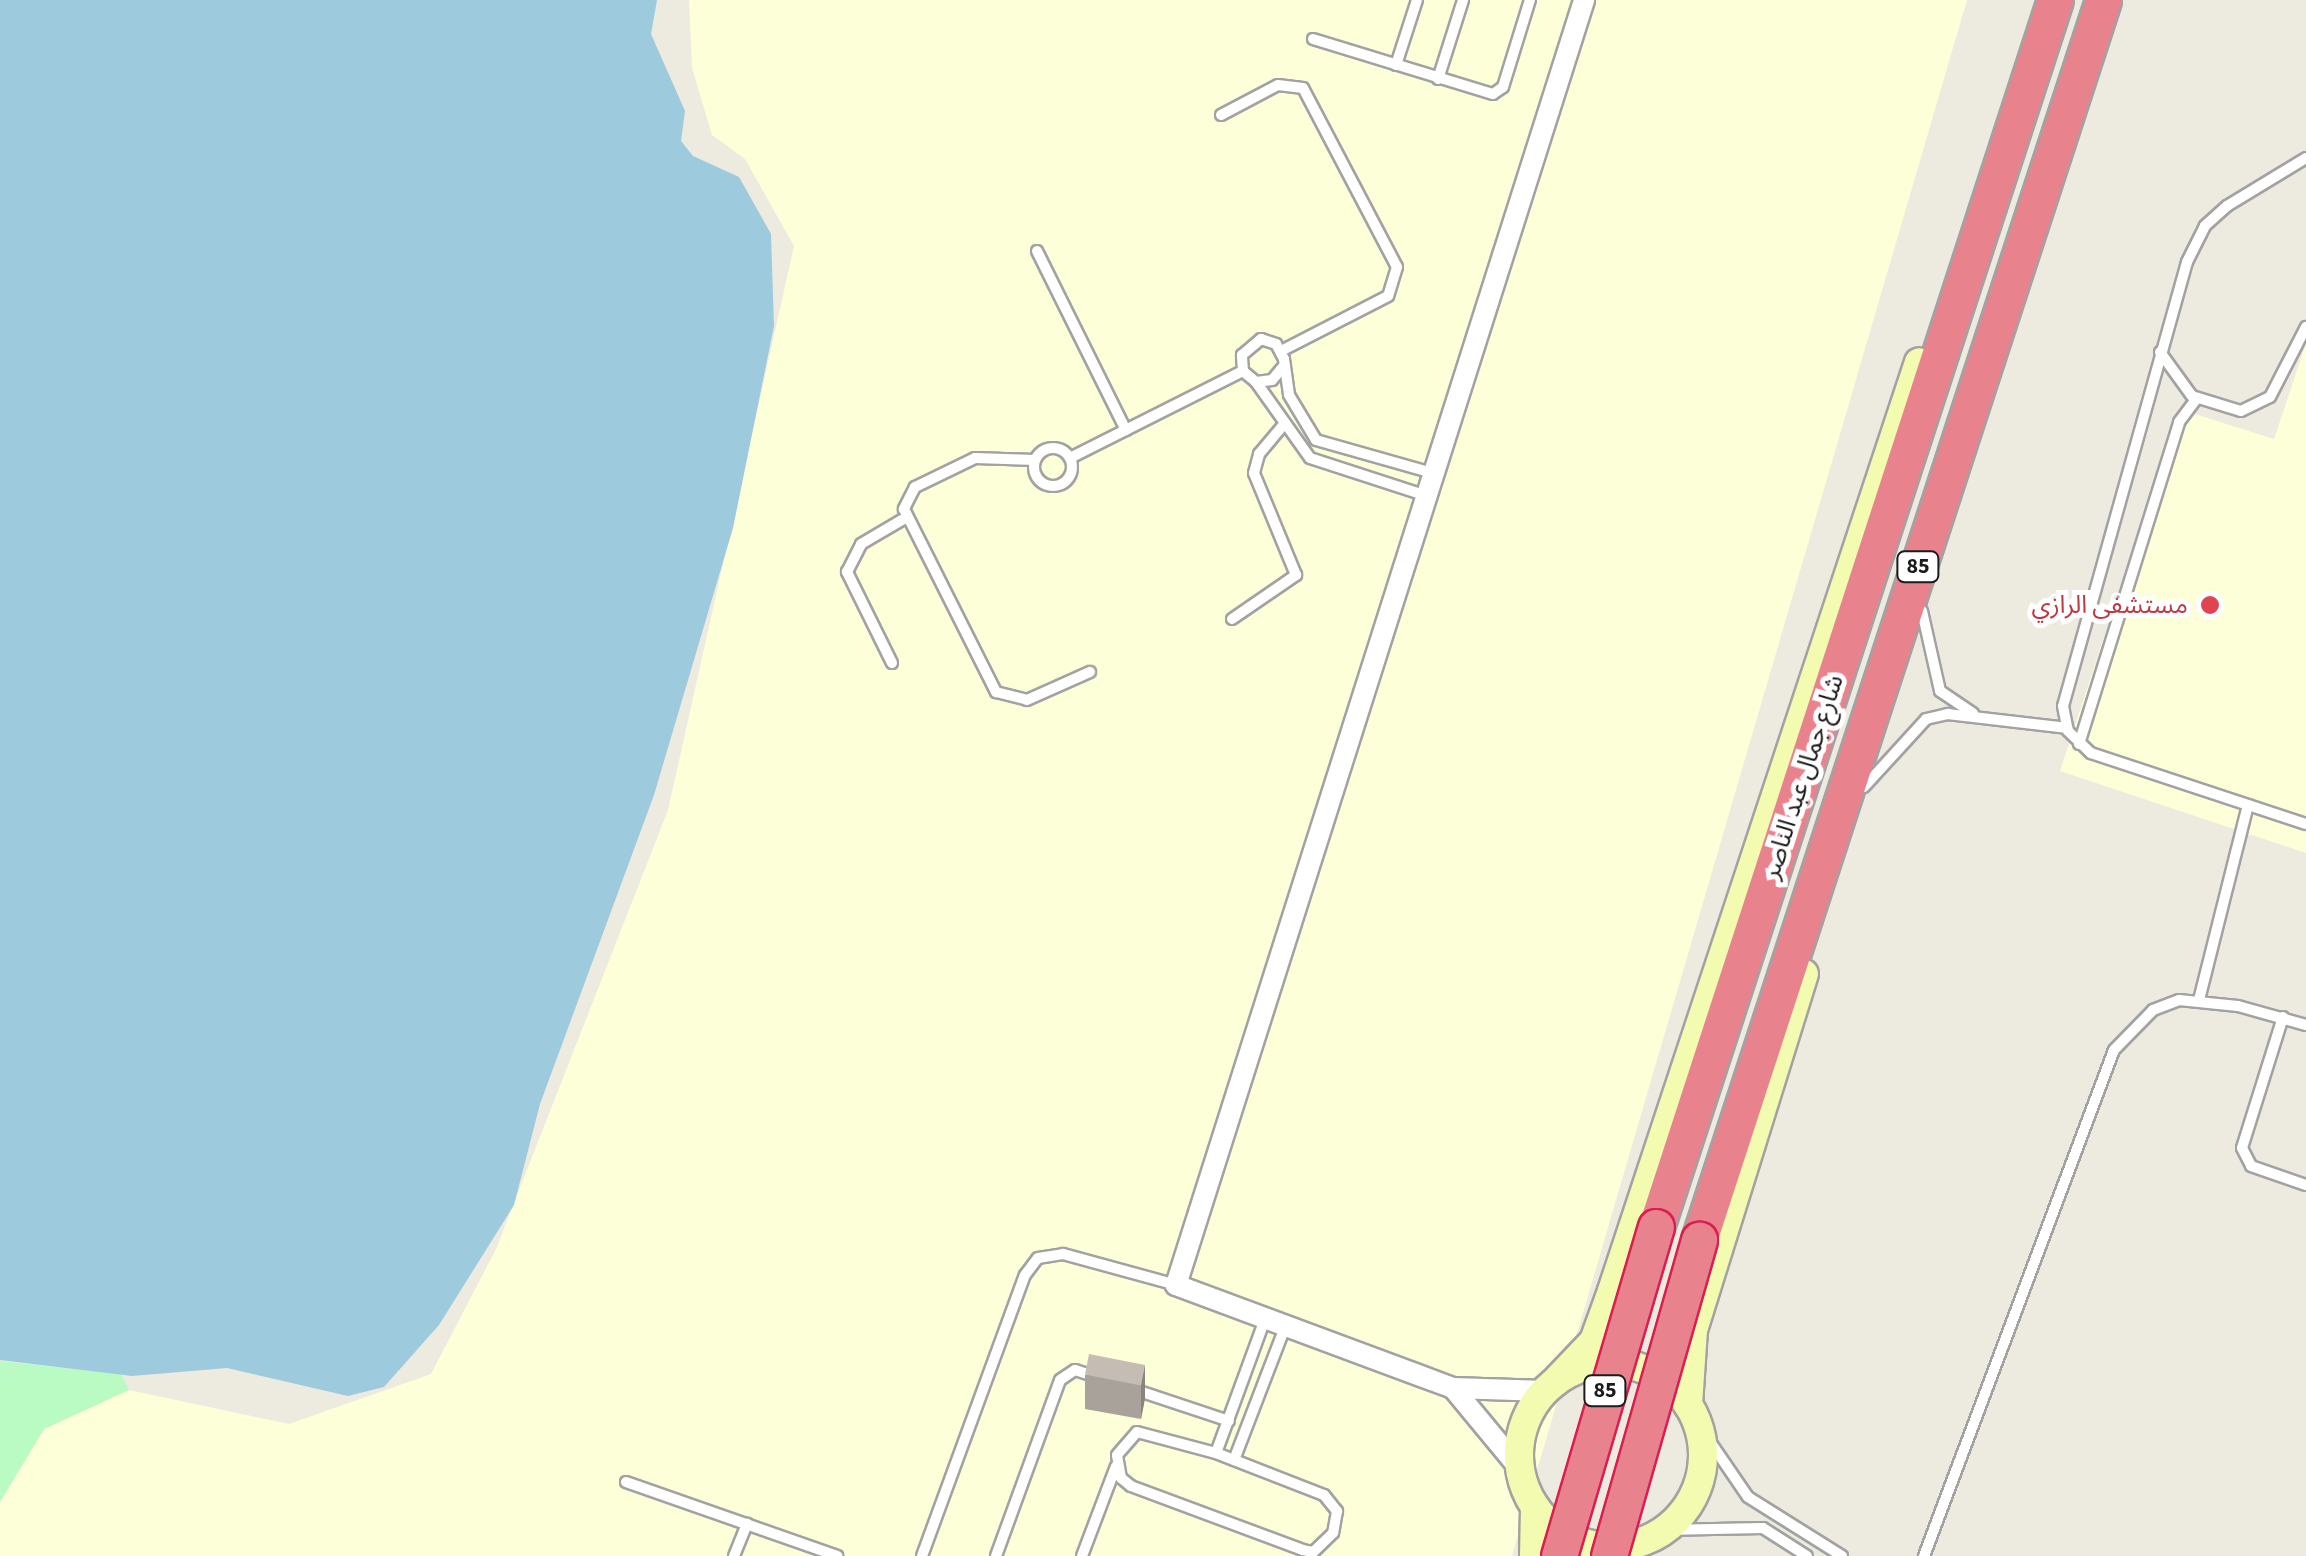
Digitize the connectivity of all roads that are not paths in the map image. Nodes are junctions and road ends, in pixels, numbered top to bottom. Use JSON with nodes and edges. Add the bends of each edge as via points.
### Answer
{"nodes":[{"id":1,"x":1417,"y":0,"type":"edge"},
{"id":2,"x":1463,"y":0,"type":"edge"},
{"id":3,"x":1530,"y":0,"type":"edge"},
{"id":4,"x":1584,"y":0,"type":"edge"},
{"id":5,"x":2038,"y":0,"type":"edge"},
{"id":6,"x":2055,"y":0,"type":"edge"},
{"id":7,"x":2103,"y":0,"type":"edge"},
{"id":8,"x":2120,"y":0,"type":"edge"},
{"id":9,"x":1312,"y":39,"type":"dead end"},
{"id":10,"x":1396,"y":65,"type":"junction"},
{"id":11,"x":1438,"y":79,"type":"junction"},
{"id":12,"x":1221,"y":114,"type":"dead end"},
{"id":13,"x":2306,"y":158,"type":"edge"},
{"id":14,"x":1037,"y":251,"type":"dead end"},
{"id":15,"x":2306,"y":327,"type":"edge"},
{"id":16,"x":1282,"y":351,"type":"junction"},
{"id":17,"x":2160,"y":352,"type":"junction"},
{"id":18,"x":1283,"y":368,"type":"junction"},
{"id":19,"x":1243,"y":371,"type":"junction"},
{"id":20,"x":1256,"y":382,"type":"junction"},
{"id":21,"x":2196,"y":398,"type":"junction"},
{"id":22,"x":1284,"y":424,"type":"junction"},
{"id":23,"x":1126,"y":430,"type":"junction"},
{"id":24,"x":1070,"y":458,"type":"junction"},
{"id":25,"x":1034,"y":460,"type":"junction"},
{"id":26,"x":1434,"y":473,"type":"junction"},
{"id":27,"x":1427,"y":496,"type":"junction"},
{"id":28,"x":907,"y":517,"type":"junction"},
{"id":29,"x":1922,"y":611,"type":"junction"},
{"id":30,"x":1232,"y":618,"type":"dead end"},
{"id":31,"x":892,"y":663,"type":"dead end"},
{"id":32,"x":1090,"y":672,"type":"dead end"},
{"id":33,"x":1982,"y":718,"type":"junction"},
{"id":34,"x":2067,"y":728,"type":"junction"},
{"id":35,"x":2079,"y":744,"type":"junction"},
{"id":36,"x":1864,"y":788,"type":"junction"},
{"id":37,"x":2248,"y":805,"type":"junction"},
{"id":38,"x":2306,"y":824,"type":"edge"},
{"id":39,"x":2198,"y":1000,"type":"junction"},
{"id":40,"x":2283,"y":1018,"type":"junction"},
{"id":41,"x":2306,"y":1026,"type":"edge"},
{"id":42,"x":2306,"y":1185,"type":"edge"},
{"id":43,"x":1176,"y":1284,"type":"junction"},
{"id":44,"x":1276,"y":1322,"type":"junction"},
{"id":45,"x":1109,"y":1381,"type":"edge"},
{"id":46,"x":1126,"y":1387,"type":"edge"},
{"id":47,"x":1550,"y":1387,"type":"junction"},
{"id":48,"x":1453,"y":1388,"type":"junction"},
{"id":49,"x":1693,"y":1415,"type":"junction"},
{"id":50,"x":1229,"y":1421,"type":"junction"},
{"id":51,"x":1216,"y":1453,"type":"junction"},
{"id":52,"x":1234,"y":1460,"type":"junction"},
{"id":53,"x":1116,"y":1466,"type":"junction"},
{"id":54,"x":1520,"y":1470,"type":"junction"},
{"id":55,"x":626,"y":1482,"type":"dead end"},
{"id":56,"x":1535,"y":1506,"type":"junction"},
{"id":57,"x":747,"y":1524,"type":"junction"},
{"id":58,"x":1327,"y":1542,"type":"junction"},
{"id":59,"x":804,"y":1544,"type":"junction"},
{"id":60,"x":1637,"y":1546,"type":"edge"},
{"id":61,"x":734,"y":1556,"type":"edge"},
{"id":62,"x":799,"y":1556,"type":"edge"},
{"id":63,"x":837,"y":1556,"type":"edge"},
{"id":64,"x":922,"y":1556,"type":"edge"},
{"id":65,"x":996,"y":1556,"type":"edge"},
{"id":66,"x":1082,"y":1556,"type":"edge"},
{"id":67,"x":1330,"y":1556,"type":"edge"},
{"id":68,"x":1534,"y":1556,"type":"edge"},
{"id":69,"x":1559,"y":1556,"type":"edge"},
{"id":70,"x":1807,"y":1556,"type":"edge"},
{"id":71,"x":1842,"y":1556,"type":"edge"},
{"id":72,"x":1924,"y":1556,"type":"edge"}],
"edges":[{"from":1,"to":10,"type":"lane"},
{"from":2,"to":11,"type":"lane"},
{"from":3,"to":11,"type":"lane","via":[[1499,91],[1488,94]]},
{"from":4,"to":26,"type":"street"},
{"from":5,"to":47,"type":"main road","via":[[1637,1219],[1594,1340]]},
{"from":6,"to":69,"type":"highway","name":"شارع جمال عبد الناصر","number":"85","bridge":true,"via":[[1651,1245]]},
{"from":7,"to":60,"type":"highway","name":"شارع جمال عبد الناصر","number":"85","bridge":true,"via":[[1699,1240]]},
{"from":8,"to":29,"type":"main road"},
{"from":9,"to":10,"type":"lane"},
{"from":10,"to":11,"type":"lane"},
{"from":12,"to":16,"type":"lane","via":[[1278,85],[1303,88],[1397,266],[1388,296]]},
{"from":13,"to":17,"type":"lane","via":[[2206,226]]},
{"from":14,"to":23,"type":"lane"},
{"from":15,"to":21,"type":"lane","via":[[2270,397],[2254,408],[2208,406]]},
{"from":16,"to":18,"type":"lane"},
{"from":16,"to":19,"type":"lane","via":[[1269,340],[1252,342],[1242,354]]},
{"from":17,"to":21,"type":"lane"},
{"from":17,"to":34,"type":"lane","via":[[2063,706]]},
{"from":18,"to":20,"type":"lane","via":[[1272,380]]},
{"from":18,"to":26,"type":"lane","via":[[1316,440]]},
{"from":19,"to":20,"type":"lane"},
{"from":19,"to":23,"type":"lane"},
{"from":20,"to":22,"type":"lane"},
{"from":21,"to":35,"type":"lane","via":[[2178,422]]},
{"from":22,"to":27,"type":"lane","via":[[1318,462]]},
{"from":22,"to":30,"type":"lane","via":[[1259,454],[1254,473],[1296,576]]},
{"from":23,"to":24,"type":"lane"},
{"from":24,"to":25,"type":"lane","via":[[1052,448]]},
{"from":24,"to":25,"type":"lane","via":[[1071,473],[1054,486],[1035,475]]},
{"from":25,"to":28,"type":"lane","via":[[987,456],[964,462],[908,493]]},
{"from":26,"to":27,"type":"street"},
{"from":27,"to":43,"type":"street"},
{"from":28,"to":31,"type":"lane","via":[[861,544],[846,572]]},
{"from":28,"to":32,"type":"lane","via":[[996,692],[1027,700]]},
{"from":29,"to":33,"type":"lane","via":[[1940,691]]},
{"from":29,"to":36,"type":"main road"},
{"from":33,"to":34,"type":"lane"},
{"from":33,"to":36,"type":"lane","via":[[1926,720]]},
{"from":34,"to":35,"type":"lane"},
{"from":35,"to":37,"type":"lane"},
{"from":36,"to":49,"type":"main road","via":[[1692,1330]]},
{"from":37,"to":38,"type":"lane"},
{"from":37,"to":39,"type":"lane"},
{"from":39,"to":40,"type":"lane"},
{"from":39,"to":72,"type":"lane","via":[[2153,1010],[2114,1050]]},
{"from":40,"to":41,"type":"lane"},
{"from":40,"to":42,"type":"lane","via":[[2242,1148],[2251,1166]]},
{"from":43,"to":44,"type":"street"},
{"from":43,"to":64,"type":"lane","via":[[1062,1254],[1038,1258],[1025,1274]]},
{"from":44,"to":48,"type":"street"},
{"from":44,"to":50,"type":"lane"},
{"from":44,"to":52,"type":"lane"},
{"from":45,"to":65,"type":"lane","via":[[1074,1370],[1060,1380]]},
{"from":46,"to":50,"type":"lane"},
{"from":47,"to":48,"type":"street"},
{"from":47,"to":49,"type":"main road","via":[[1589,1366],[1627,1364],[1662,1378]]},
{"from":47,"to":54,"type":"main road","via":[[1522,1433]]},
{"from":48,"to":54,"type":"street"},
{"from":49,"to":60,"type":"main road","via":[[1700,1478],[1686,1507]]},
{"from":49,"to":71,"type":"lane","via":[[1748,1497]]},
{"from":50,"to":51,"type":"lane"},
{"from":51,"to":52,"type":"lane"},
{"from":51,"to":53,"type":"lane","via":[[1137,1432],[1121,1445]]},
{"from":52,"to":58,"type":"lane","via":[[1332,1501],[1338,1522]]},
{"from":53,"to":58,"type":"lane","via":[[1131,1486],[1303,1550]]},
{"from":53,"to":66,"type":"lane"},
{"from":54,"to":56,"type":"main road"},
{"from":55,"to":57,"type":"lane"},
{"from":56,"to":60,"type":"main road","via":[[1582,1542]]},
{"from":56,"to":68,"type":"main road"},
{"from":57,"to":59,"type":"lane"},
{"from":57,"to":61,"type":"lane"},
{"from":58,"to":67,"type":"lane"},
{"from":59,"to":62,"type":"lane"},
{"from":59,"to":63,"type":"lane"},
{"from":60,"to":70,"type":"lane","via":[[1764,1528]]}]}
